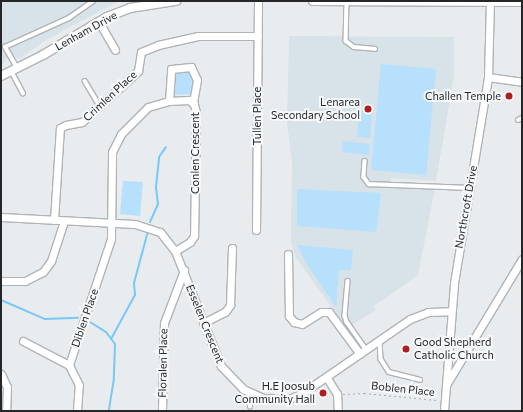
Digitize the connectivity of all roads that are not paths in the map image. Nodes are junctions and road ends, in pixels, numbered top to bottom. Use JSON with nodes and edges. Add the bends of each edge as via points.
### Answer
{"nodes":[{"id":1,"x":93,"y":1,"type":"edge"},
{"id":2,"x":176,"y":1,"type":"edge"},
{"id":3,"x":258,"y":1,"type":"edge"},
{"id":4,"x":313,"y":1,"type":"edge"},
{"id":5,"x":347,"y":1,"type":"edge"},
{"id":6,"x":490,"y":2,"type":"edge"},
{"id":7,"x":522,"y":2,"type":"edge"},
{"id":8,"x":99,"y":22,"type":"junction"},
{"id":9,"x":258,"y":36,"type":"junction"},
{"id":10,"x":3,"y":48,"type":"edge"},
{"id":11,"x":375,"y":49,"type":"dead end"},
{"id":12,"x":115,"y":50,"type":"dead end"},
{"id":13,"x":15,"y":70,"type":"junction"},
{"id":14,"x":1,"y":76,"type":"edge"},
{"id":15,"x":488,"y":77,"type":"junction"},
{"id":16,"x":85,"y":81,"type":"dead end"},
{"id":17,"x":522,"y":82,"type":"edge"},
{"id":18,"x":24,"y":94,"type":"dead end"},
{"id":19,"x":169,"y":100,"type":"junction"},
{"id":20,"x":193,"y":102,"type":"junction"},
{"id":21,"x":100,"y":106,"type":"junction"},
{"id":22,"x":365,"y":161,"type":"dead end"},
{"id":23,"x":469,"y":188,"type":"junction"},
{"id":24,"x":1,"y":218,"type":"edge"},
{"id":25,"x":54,"y":220,"type":"junction"},
{"id":26,"x":64,"y":221,"type":"junction"},
{"id":27,"x":112,"y":223,"type":"junction"},
{"id":28,"x":256,"y":230,"type":"dead end"},
{"id":29,"x":232,"y":248,"type":"dead end"},
{"id":30,"x":175,"y":251,"type":"junction"},
{"id":31,"x":288,"y":254,"type":"dead end"},
{"id":32,"x":522,"y":259,"type":"edge"},
{"id":33,"x":184,"y":270,"type":"junction"},
{"id":34,"x":1,"y":281,"type":"edge"},
{"id":35,"x":348,"y":281,"type":"dead end"},
{"id":36,"x":451,"y":311,"type":"junction"},
{"id":37,"x":203,"y":324,"type":"junction"},
{"id":38,"x":380,"y":340,"type":"junction"},
{"id":39,"x":23,"y":341,"type":"dead end"},
{"id":40,"x":367,"y":350,"type":"junction"},
{"id":41,"x":360,"y":354,"type":"junction"},
{"id":42,"x":69,"y":365,"type":"junction"},
{"id":43,"x":1,"y":374,"type":"edge"},
{"id":44,"x":327,"y":378,"type":"junction"},
{"id":45,"x":420,"y":380,"type":"dead end"},
{"id":46,"x":446,"y":385,"type":"junction"},
{"id":47,"x":250,"y":393,"type":"junction"},
{"id":48,"x":250,"y":407,"type":"dead end"},
{"id":49,"x":6,"y":411,"type":"edge"},
{"id":50,"x":77,"y":411,"type":"edge"},
{"id":51,"x":162,"y":411,"type":"edge"},
{"id":52,"x":338,"y":411,"type":"edge"},
{"id":53,"x":444,"y":411,"type":"edge"}],
"edges":[{"from":1,"to":10,"type":"lane","via":[[69,18]]},
{"from":2,"to":8,"type":"street","name":"Lenham Drive","via":[[130,8]]},
{"from":3,"to":9,"type":"street","name":"Tullen Place"},
{"from":4,"to":5,"type":"street"},
{"from":5,"to":6,"type":"street"},
{"from":5,"to":11,"type":"lane","via":[[346,41],[354,48]]},
{"from":6,"to":7,"type":"street"},
{"from":6,"to":15,"type":"street","name":"Northcroft Drive"},
{"from":8,"to":12,"type":"street"},
{"from":8,"to":13,"type":"street","name":"Lenham Drive"},
{"from":9,"to":21,"type":"street","name":"Crimlen Place","via":[[198,36],[144,50],[139,54],[138,70]]},
{"from":9,"to":28,"type":"street","name":"Tullen Place"},
{"from":10,"to":13,"type":"lane"},
{"from":13,"to":14,"type":"street","name":"Lenham Drive"},
{"from":13,"to":18,"type":"lane"},
{"from":15,"to":17,"type":"street"},
{"from":15,"to":23,"type":"street","name":"Northcroft Drive"},
{"from":16,"to":21,"type":"lane"},
{"from":19,"to":20,"type":"street","name":"Conlen Crescent"},
{"from":19,"to":20,"type":"street","via":[[171,68],[192,67],[197,80]]},
{"from":19,"to":27,"type":"street","name":"Conlen Crescent","via":[[148,107],[116,142],[111,159]]},
{"from":20,"to":30,"type":"street","name":"Conlen Crescent","via":[[196,113],[194,236],[190,242]]},
{"from":21,"to":25,"type":"street","name":"Crimlen Place","via":[[82,122],[60,128]]},
{"from":22,"to":23,"type":"lane","via":[[364,177],[369,184]]},
{"from":23,"to":36,"type":"street","name":"Northcroft Drive"},
{"from":24,"to":25,"type":"street","name":"Esselen Crescent"},
{"from":25,"to":26,"type":"street","name":"Esselen Crescent"},
{"from":26,"to":27,"type":"street","name":"Esselen Crescent"},
{"from":26,"to":34,"type":"street","via":[[51,261],[43,272],[25,281]]},
{"from":27,"to":30,"type":"street","name":"Esselen Crescent","via":[[147,226],[168,239]]},
{"from":27,"to":42,"type":"street","name":"Diblen Place","via":[[109,246]]},
{"from":29,"to":37,"type":"street","via":[[230,304],[225,312]]},
{"from":30,"to":33,"type":"street","name":"Esselen Crescent"},
{"from":31,"to":41,"type":"street","via":[[289,316],[294,322],[302,324],[321,312],[330,312]]},
{"from":32,"to":46,"type":"street"},
{"from":33,"to":37,"type":"street","name":"Esselen Crescent"},
{"from":33,"to":51,"type":"street","name":"Floralen Place","via":[[164,323]]},
{"from":35,"to":40,"type":"lane","via":[[347,322]]},
{"from":36,"to":38,"type":"street","name":"Esselen Crescent","via":[[419,314]]},
{"from":36,"to":46,"type":"street","name":"Northcroft Drive"},
{"from":37,"to":47,"type":"street","name":"Esselen Crescent","via":[[221,366],[236,383]]},
{"from":38,"to":40,"type":"street","name":"Esselen Crescent"},
{"from":38,"to":45,"type":"lane","via":[[381,359],[389,372]]},
{"from":39,"to":42,"type":"street"},
{"from":40,"to":41,"type":"street","name":"Esselen Crescent"},
{"from":41,"to":44,"type":"street","name":"Esselen Crescent"},
{"from":42,"to":50,"type":"street","via":[[79,385]]},
{"from":43,"to":49,"type":"street","via":[[7,387]]},
{"from":44,"to":47,"type":"street","name":"Esselen Crescent","via":[[289,399],[263,398]]},
{"from":44,"to":52,"type":"street","via":[[337,394]]},
{"from":46,"to":53,"type":"street","name":"Northcroft Drive"},
{"from":47,"to":48,"type":"lane"}]}
